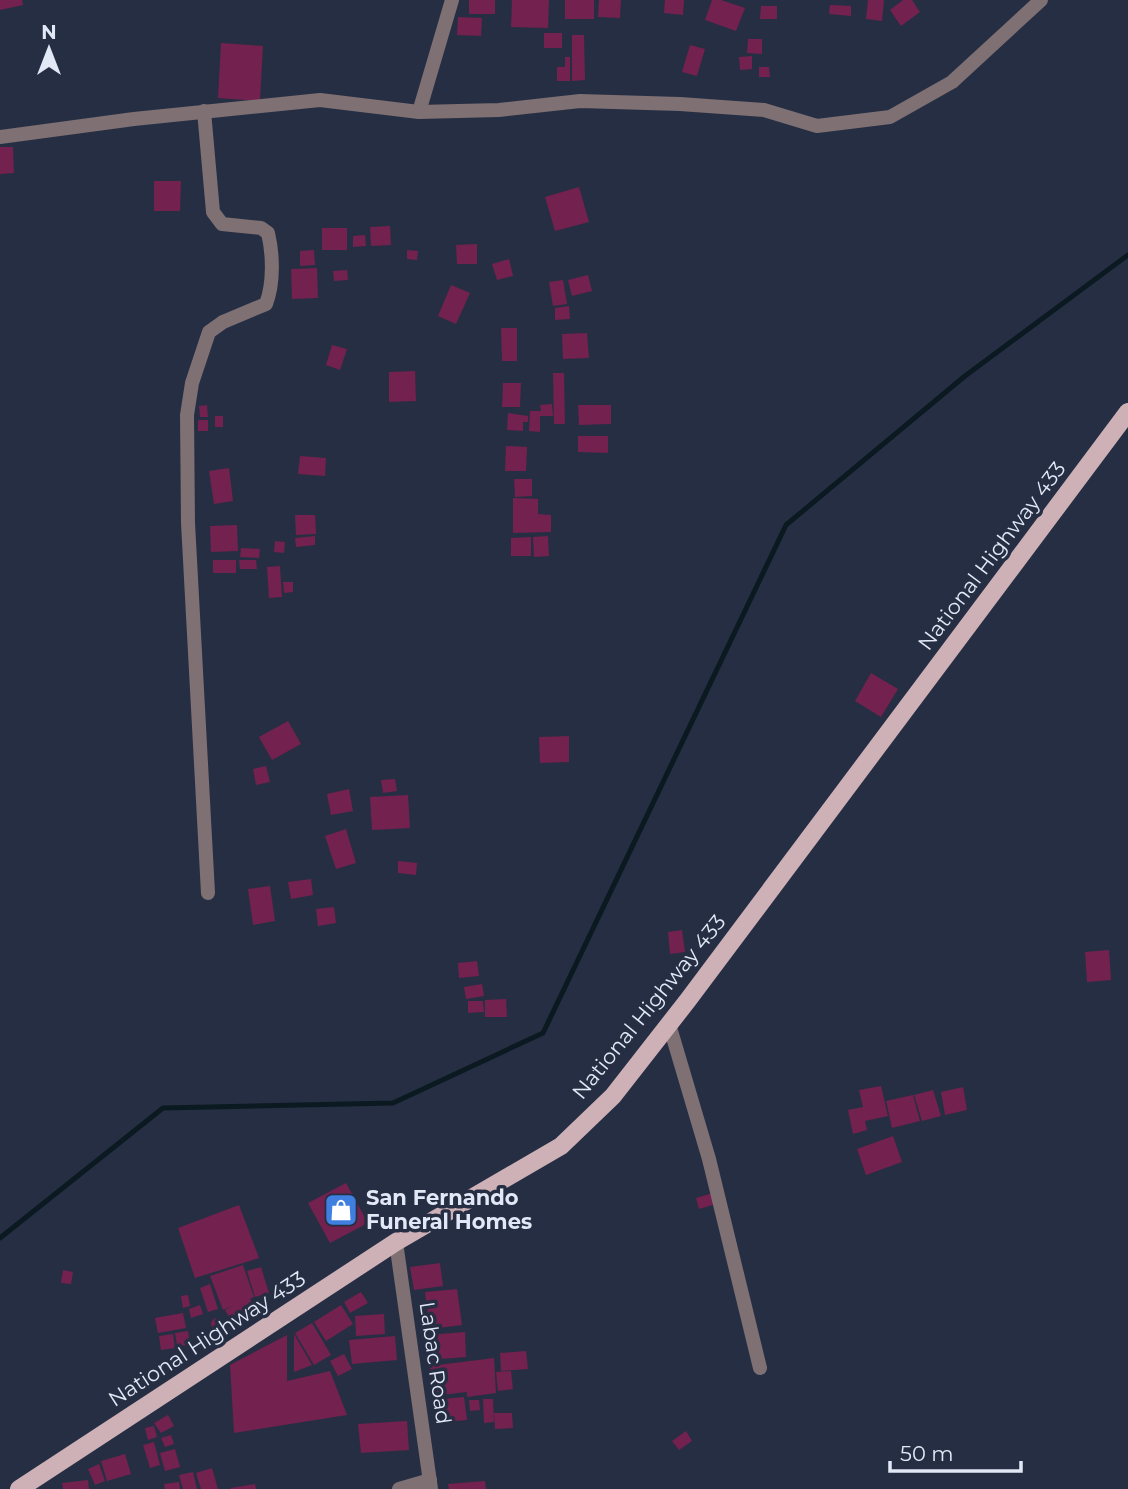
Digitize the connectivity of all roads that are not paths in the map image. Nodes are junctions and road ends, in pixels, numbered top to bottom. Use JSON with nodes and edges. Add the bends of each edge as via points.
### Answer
{"nodes":[{"id":1,"x":452,"y":0,"type":"edge"},
{"id":2,"x":1041,"y":0,"type":"edge"},
{"id":3,"x":204,"y":111,"type":"junction"},
{"id":4,"x":419,"y":112,"type":"junction"},
{"id":5,"x":0,"y":138,"type":"edge"},
{"id":6,"x":1128,"y":412,"type":"edge"},
{"id":7,"x":208,"y":893,"type":"dead end"},
{"id":8,"x":669,"y":1024,"type":"junction"},
{"id":9,"x":397,"y":1242,"type":"junction"},
{"id":10,"x":760,"y":1368,"type":"dead end"},
{"id":11,"x":430,"y":1485,"type":"edge"},
{"id":12,"x":19,"y":1489,"type":"edge"},
{"id":13,"x":399,"y":1489,"type":"edge"}],
"edges":[{"from":1,"to":4,"type":"street"},
{"from":2,"to":4,"type":"street","via":[[952,82],[890,117],[817,126],[764,110],[580,101]]},
{"from":3,"to":4,"type":"street","via":[[320,100]]},
{"from":3,"to":5,"type":"street"},
{"from":3,"to":7,"type":"street","via":[[213,212],[222,224],[268,233],[271,292],[267,304],[209,332],[187,415],[188,523]]},
{"from":6,"to":8,"type":"main road","name":"National Highway 433"},
{"from":8,"to":9,"type":"main road","name":"National Highway 433","via":[[613,1096],[561,1146]]},
{"from":8,"to":10,"type":"street","via":[[709,1159]]},
{"from":9,"to":11,"type":"street","name":"Labac Road"},
{"from":9,"to":12,"type":"main road","name":"National Highway 433"},
{"from":11,"to":13,"type":"street"}]}
